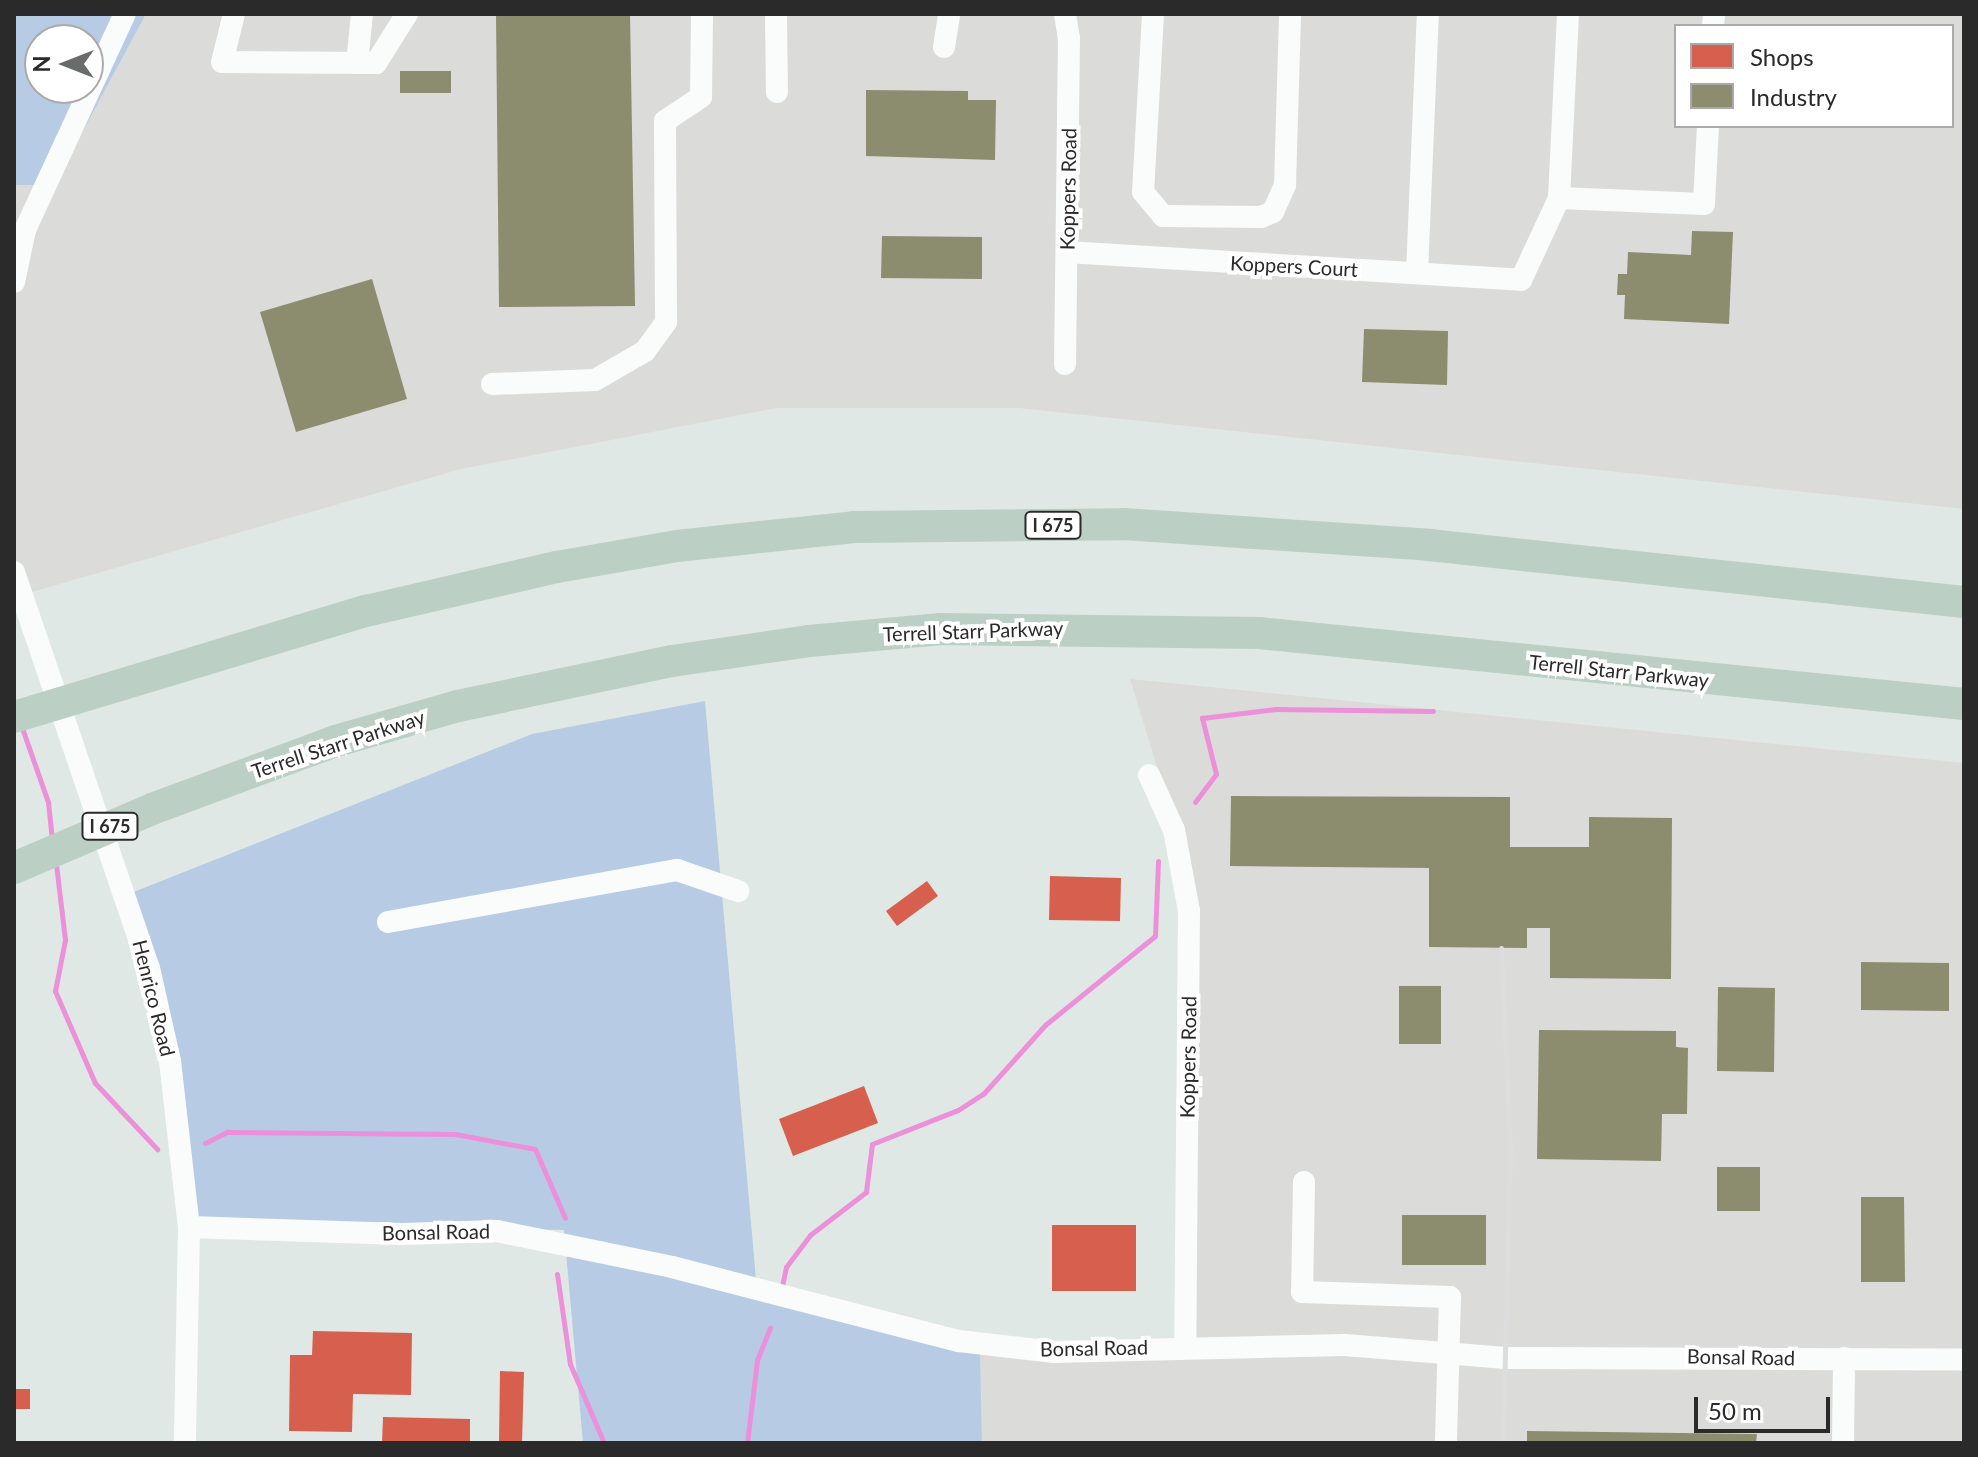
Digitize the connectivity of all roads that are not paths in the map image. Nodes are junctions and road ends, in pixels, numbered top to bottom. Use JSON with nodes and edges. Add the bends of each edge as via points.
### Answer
{"nodes":[{"id":1,"x":125,"y":14,"type":"edge"},
{"id":2,"x":234,"y":14,"type":"edge"},
{"id":3,"x":362,"y":14,"type":"edge"},
{"id":4,"x":407,"y":14,"type":"edge"},
{"id":5,"x":702,"y":14,"type":"edge"},
{"id":6,"x":776,"y":14,"type":"edge"},
{"id":7,"x":949,"y":14,"type":"edge"},
{"id":8,"x":1065,"y":14,"type":"edge"},
{"id":9,"x":1153,"y":14,"type":"edge"},
{"id":10,"x":1290,"y":14,"type":"edge"},
{"id":11,"x":1428,"y":14,"type":"edge"},
{"id":12,"x":1568,"y":14,"type":"edge"},
{"id":13,"x":944,"y":47,"type":"dead end"},
{"id":14,"x":357,"y":63,"type":"junction"},
{"id":15,"x":777,"y":92,"type":"dead end"},
{"id":16,"x":1708,"y":128,"type":"edge"},
{"id":17,"x":1559,"y":198,"type":"junction"},
{"id":18,"x":1067,"y":252,"type":"junction"},
{"id":19,"x":1417,"y":273,"type":"junction"},
{"id":20,"x":14,"y":282,"type":"edge"},
{"id":21,"x":1065,"y":364,"type":"dead end"},
{"id":22,"x":492,"y":384,"type":"dead end"},
{"id":23,"x":14,"y":572,"type":"edge"},
{"id":24,"x":1964,"y":602,"type":"edge"},
{"id":25,"x":1964,"y":704,"type":"edge"},
{"id":26,"x":14,"y":717,"type":"edge"},
{"id":27,"x":1149,"y":775,"type":"dead end"},
{"id":28,"x":14,"y":868,"type":"edge"},
{"id":29,"x":738,"y":891,"type":"dead end"},
{"id":30,"x":388,"y":922,"type":"dead end"},
{"id":31,"x":1304,"y":1182,"type":"dead end"},
{"id":32,"x":189,"y":1227,"type":"junction"},
{"id":33,"x":1185,"y":1347,"type":"junction"},
{"id":34,"x":1451,"y":1353,"type":"junction"},
{"id":35,"x":1844,"y":1358,"type":"junction"},
{"id":36,"x":1964,"y":1360,"type":"edge"},
{"id":37,"x":185,"y":1443,"type":"edge"},
{"id":38,"x":1446,"y":1443,"type":"edge"},
{"id":39,"x":1843,"y":1443,"type":"edge"}],
"edges":[{"from":1,"to":20,"type":"street","via":[[25,230]]},
{"from":2,"to":14,"type":"street","via":[[222,62]]},
{"from":3,"to":14,"type":"street"},
{"from":4,"to":14,"type":"street","via":[[376,63]]},
{"from":5,"to":22,"type":"street","via":[[701,97],[665,121],[666,322],[645,351],[595,380]]},
{"from":6,"to":15,"type":"street"},
{"from":7,"to":13,"type":"street"},
{"from":8,"to":18,"type":"street","name":"Koppers Road"},
{"from":9,"to":10,"type":"street","via":[[1143,192],[1151,208],[1163,216],[1261,217],[1273,212],[1285,185]]},
{"from":11,"to":19,"type":"street"},
{"from":12,"to":17,"type":"street"},
{"from":16,"to":17,"type":"street","via":[[1704,204]]},
{"from":17,"to":19,"type":"street","name":"Koppers Court","via":[[1521,280]]},
{"from":18,"to":19,"type":"street","name":"Koppers Court"},
{"from":18,"to":21,"type":"street","name":"Koppers Road"},
{"from":23,"to":32,"type":"street","name":"Henrico Road","via":[[149,968],[183,1143]]},
{"from":24,"to":26,"type":"highway","number":"I 675","via":[[1338,539],[1124,524],[854,527],[677,546],[557,567],[366,611]]},
{"from":25,"to":28,"type":"highway","name":"Terrell Starr Parkway","number":"I 675","via":[[1259,633],[1119,627],[941,629],[809,641],[568,680],[336,741]]},
{"from":27,"to":33,"type":"street","name":"Koppers Road","via":[[1174,830],[1189,911]]},
{"from":29,"to":30,"type":"street","via":[[677,870]]},
{"from":31,"to":34,"type":"street","via":[[1302,1292],[1450,1297]]},
{"from":32,"to":33,"type":"street","name":"Bonsal Road","via":[[402,1234],[497,1231],[672,1267],[959,1341],[1054,1352]]},
{"from":32,"to":37,"type":"street","name":"Henrico Road"},
{"from":33,"to":34,"type":"street","name":"Bonsal Road","via":[[1345,1345]]},
{"from":34,"to":35,"type":"street","name":"Bonsal Road"},
{"from":34,"to":38,"type":"street"},
{"from":35,"to":36,"type":"street","name":"Bonsal Road"},
{"from":35,"to":39,"type":"street"}]}
